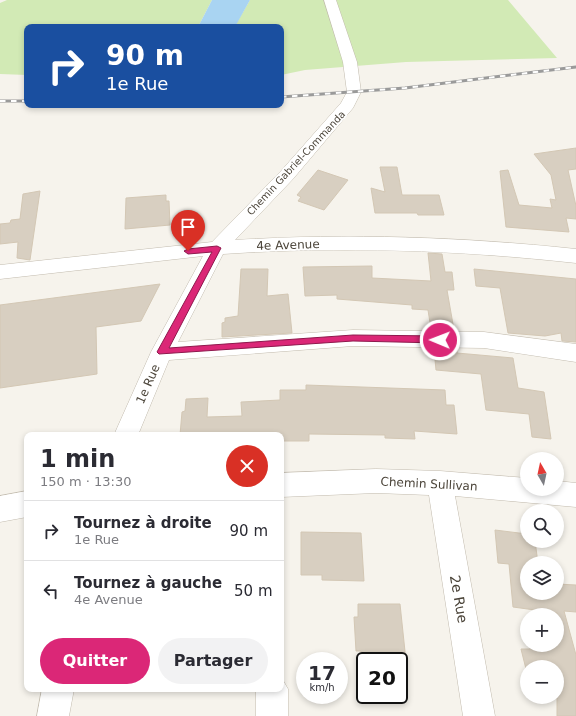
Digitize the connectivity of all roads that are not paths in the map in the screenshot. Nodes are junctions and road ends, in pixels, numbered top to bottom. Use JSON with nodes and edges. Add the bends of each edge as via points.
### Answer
{"nodes":[{"id":1,"x":330,"y":0,"type":"edge"},
{"id":2,"x":217,"y":248,"type":"junction"},
{"id":3,"x":576,"y":256,"type":"edge"},
{"id":4,"x":0,"y":272,"type":"edge"},
{"id":5,"x":162,"y":352,"type":"junction"},
{"id":6,"x":576,"y":353,"type":"edge"},
{"id":7,"x":127,"y":432,"type":"edge"},
{"id":8,"x":440,"y":483,"type":"junction"},
{"id":9,"x":284,"y":485,"type":"edge"},
{"id":10,"x":576,"y":495,"type":"edge"},
{"id":11,"x":24,"y":505,"type":"edge"},
{"id":12,"x":0,"y":509,"type":"edge"},
{"id":13,"x":57,"y":692,"type":"edge"},
{"id":14,"x":272,"y":692,"type":"edge"},
{"id":15,"x":53,"y":716,"type":"edge"},
{"id":16,"x":272,"y":716,"type":"edge"},
{"id":17,"x":479,"y":716,"type":"edge"}],
"edges":[{"from":1,"to":2,"type":"street","name":"Chemin Gabriel-Commanda","via":[[350,62],[354,92],[352,97],[348,105],[287,175]]},
{"from":2,"to":3,"type":"street","name":"4e Avenue","via":[[316,244],[440,245]]},
{"from":2,"to":4,"type":"street","name":"4e Avenue"},
{"from":2,"to":5,"type":"street","name":"1e Rue"},
{"from":5,"to":6,"type":"street","via":[[353,338],[484,340]]},
{"from":5,"to":7,"type":"street","name":"1e Rue"},
{"from":8,"to":9,"type":"street","name":"Chemin Sullivan","via":[[376,481]]},
{"from":8,"to":10,"type":"street","name":"Chemin Sullivan"},
{"from":8,"to":17,"type":"street","name":"2e Rue"},
{"from":11,"to":12,"type":"street"},
{"from":13,"to":15,"type":"street"},
{"from":14,"to":16,"type":"street"}]}
